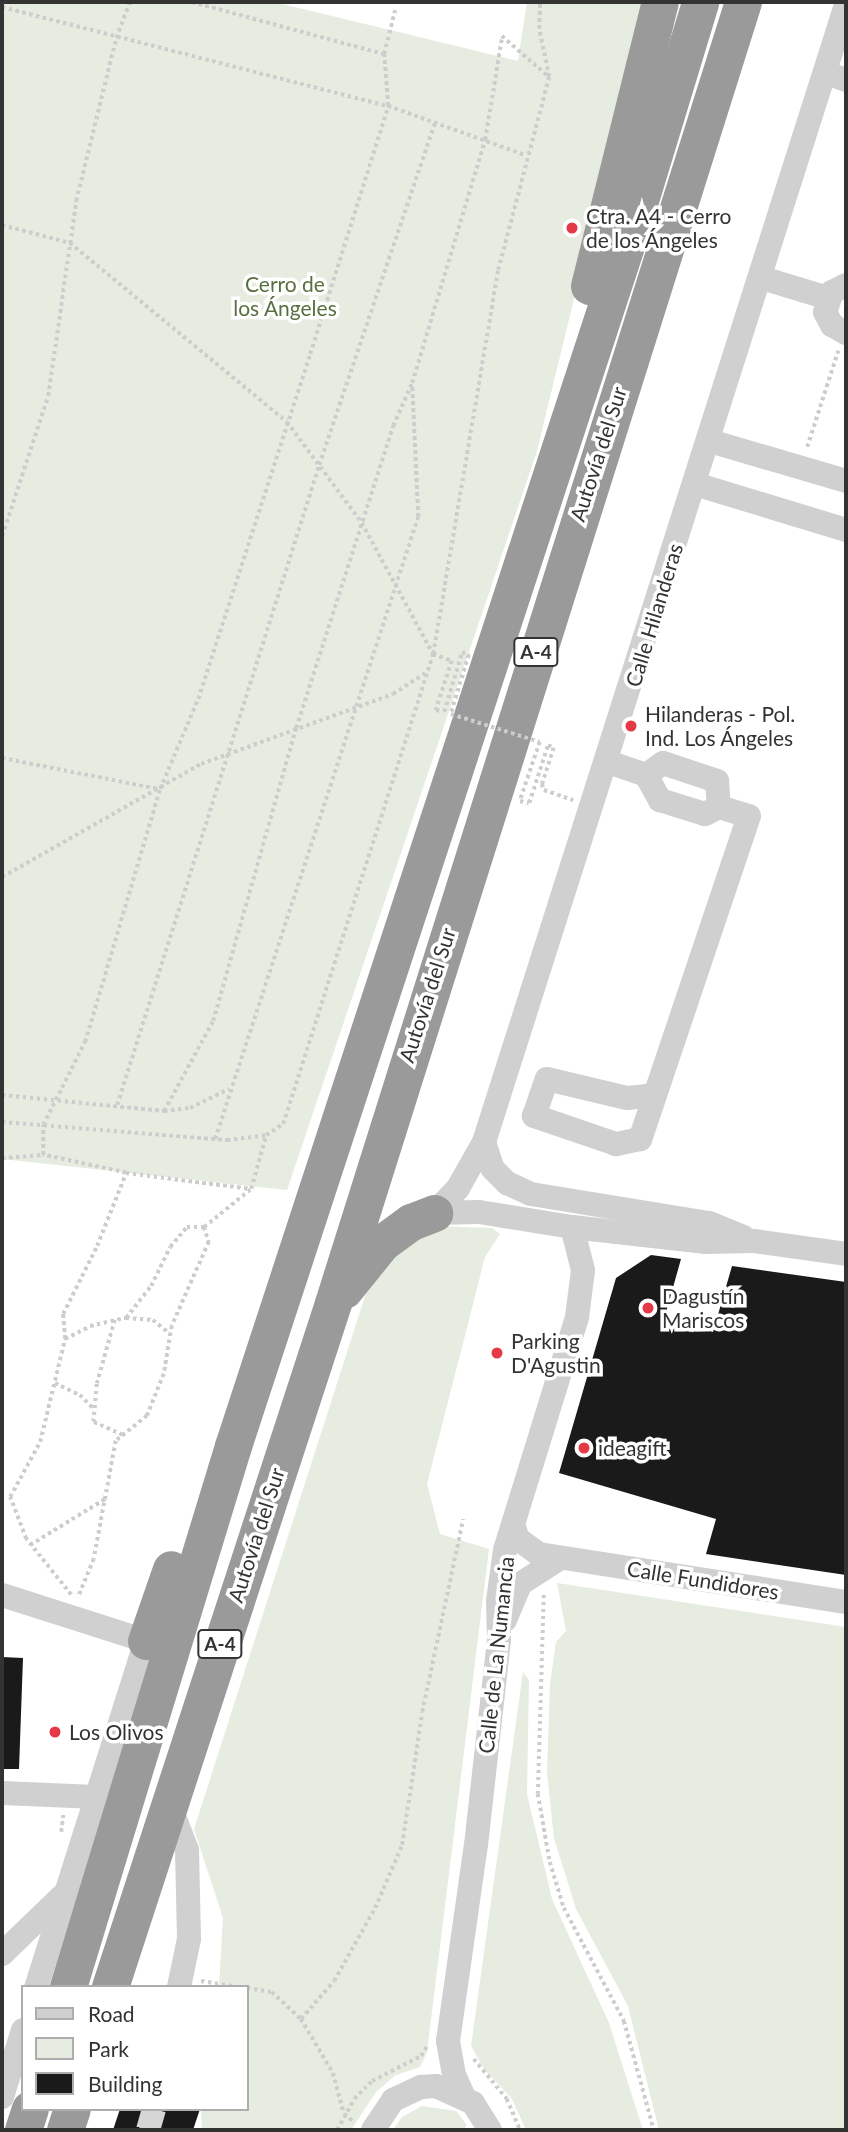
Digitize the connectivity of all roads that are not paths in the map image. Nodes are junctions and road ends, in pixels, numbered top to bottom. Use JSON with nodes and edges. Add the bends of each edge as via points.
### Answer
{"nodes":[{"id":1,"x":660,"y":2,"type":"edge"},
{"id":2,"x":700,"y":2,"type":"edge"},
{"id":3,"x":743,"y":2,"type":"edge"},
{"id":4,"x":846,"y":5,"type":"edge"},
{"id":5,"x":836,"y":76,"type":"edge"},
{"id":6,"x":762,"y":278,"type":"junction"},
{"id":7,"x":837,"y":291,"type":"edge"},
{"id":8,"x":845,"y":333,"type":"edge"},
{"id":9,"x":710,"y":441,"type":"junction"},
{"id":10,"x":549,"y":481,"type":"junction"},
{"id":11,"x":846,"y":481,"type":"edge"},
{"id":12,"x":695,"y":484,"type":"junction"},
{"id":13,"x":846,"y":530,"type":"edge"},
{"id":14,"x":608,"y":762,"type":"junction"},
{"id":15,"x":646,"y":775,"type":"junction"},
{"id":16,"x":719,"y":807,"type":"junction"},
{"id":17,"x":655,"y":1095,"type":"dead end"},
{"id":18,"x":484,"y":1142,"type":"junction"},
{"id":19,"x":585,"y":1202,"type":"junction"},
{"id":20,"x":434,"y":1213,"type":"junction"},
{"id":21,"x":572,"y":1227,"type":"junction"},
{"id":22,"x":754,"y":1241,"type":"junction"},
{"id":23,"x":846,"y":1254,"type":"edge"},
{"id":24,"x":333,"y":1303,"type":"junction"},
{"id":25,"x":233,"y":1446,"type":"junction"},
{"id":26,"x":513,"y":1525,"type":"junction"},
{"id":27,"x":559,"y":1559,"type":"junction"},
{"id":28,"x":2,"y":1595,"type":"edge"},
{"id":29,"x":846,"y":1602,"type":"edge"},
{"id":30,"x":146,"y":1641,"type":"junction"},
{"id":31,"x":499,"y":1641,"type":"junction"},
{"id":32,"x":2,"y":1793,"type":"edge"},
{"id":33,"x":96,"y":1797,"type":"junction"},
{"id":34,"x":168,"y":1801,"type":"junction"},
{"id":35,"x":65,"y":1893,"type":"junction"},
{"id":36,"x":2,"y":1954,"type":"edge"},
{"id":37,"x":180,"y":1982,"type":"edge"},
{"id":38,"x":37,"y":1985,"type":"edge"},
{"id":39,"x":69,"y":1985,"type":"edge"},
{"id":40,"x":111,"y":1985,"type":"edge"},
{"id":41,"x":21,"y":2036,"type":"edge"},
{"id":42,"x":2,"y":2045,"type":"edge"},
{"id":43,"x":448,"y":2051,"type":"junction"},
{"id":44,"x":11,"y":2068,"type":"junction"},
{"id":45,"x":421,"y":2087,"type":"junction"},
{"id":46,"x":463,"y":2095,"type":"junction"},
{"id":47,"x":2,"y":2097,"type":"edge"},
{"id":48,"x":29,"y":2111,"type":"edge"},
{"id":49,"x":71,"y":2111,"type":"edge"},
{"id":50,"x":364,"y":2126,"type":"edge"},
{"id":51,"x":23,"y":2130,"type":"edge"},
{"id":52,"x":65,"y":2130,"type":"edge"},
{"id":53,"x":490,"y":2130,"type":"edge"}],
"edges":[{"from":1,"to":10,"type":"highway","via":[[565,377]]},
{"from":2,"to":10,"type":"highway","name":"Autovía del Sur","number":"A-4"},
{"from":3,"to":24,"type":"highway","name":"Autovía del Sur","number":"A-4"},
{"from":4,"to":5,"type":"street","name":"Calle Hilanderas"},
{"from":5,"to":6,"type":"street","name":"Calle Hilanderas"},
{"from":6,"to":7,"type":"street"},
{"from":6,"to":9,"type":"street","name":"Calle Hilanderas"},
{"from":7,"to":8,"type":"street","via":[[828,319]]},
{"from":9,"to":11,"type":"street"},
{"from":9,"to":12,"type":"street","name":"Calle Hilanderas"},
{"from":10,"to":25,"type":"highway","name":"Autovía del Sur","number":"A-4"},
{"from":12,"to":13,"type":"street"},
{"from":12,"to":14,"type":"street","name":"Calle Hilanderas"},
{"from":14,"to":15,"type":"street"},
{"from":14,"to":18,"type":"street","name":"Calle Hilanderas"},
{"from":15,"to":16,"type":"street","via":[[660,800],[705,814]]},
{"from":15,"to":16,"type":"street","via":[[663,763],[718,782]]},
{"from":16,"to":17,"type":"street","via":[[749,816]]},
{"from":18,"to":19,"type":"street","via":[[493,1169],[507,1183],[531,1194]]},
{"from":18,"to":20,"type":"street","name":"Calle Hilanderas","via":[[458,1188]]},
{"from":19,"to":21,"type":"street","via":[[578,1207]]},
{"from":19,"to":22,"type":"street","via":[[709,1223]]},
{"from":20,"to":21,"type":"street","via":[[479,1212]]},
{"from":20,"to":24,"type":"highway","via":[[411,1222],[382,1243]]},
{"from":21,"to":22,"type":"street","via":[[706,1242]]},
{"from":21,"to":26,"type":"street","name":"Calle de La Numancia","via":[[583,1270],[577,1317]]},
{"from":22,"to":23,"type":"street"},
{"from":24,"to":34,"type":"highway","name":"Autovía del Sur","number":"A-4"},
{"from":25,"to":30,"type":"highway","via":[[203,1478]]},
{"from":25,"to":39,"type":"highway","name":"Autovía del Sur","number":"A-4"},
{"from":26,"to":27,"type":"street","name":"Calle Fundidores","via":[[528,1550]]},
{"from":26,"to":31,"type":"street","name":"Calle de La Numancia","via":[[498,1601]]},
{"from":27,"to":29,"type":"street","name":"Calle Fundidores"},
{"from":27,"to":31,"type":"street","via":[[536,1571],[514,1594]]},
{"from":28,"to":30,"type":"street"},
{"from":30,"to":33,"type":"street"},
{"from":31,"to":43,"type":"street","name":"Calle de La Numancia"},
{"from":32,"to":33,"type":"street"},
{"from":33,"to":35,"type":"street"},
{"from":34,"to":37,"type":"street","via":[[187,1850],[189,1939]]},
{"from":34,"to":40,"type":"highway","name":"Autovía del Sur","number":"A-4"},
{"from":35,"to":36,"type":"street"},
{"from":35,"to":38,"type":"street"},
{"from":41,"to":44,"type":"street"},
{"from":42,"to":44,"type":"street"},
{"from":43,"to":45,"type":"street","name":"Calle de La Numancia"},
{"from":43,"to":46,"type":"street","name":"Calle de La Numancia"},
{"from":44,"to":47,"type":"street"},
{"from":45,"to":46,"type":"street","via":[[436,2086]]},
{"from":45,"to":50,"type":"street","via":[[393,2100]]},
{"from":46,"to":53,"type":"street","via":[[485,2117]]},
{"from":48,"to":51,"type":"highway"},
{"from":49,"to":52,"type":"highway"}]}
